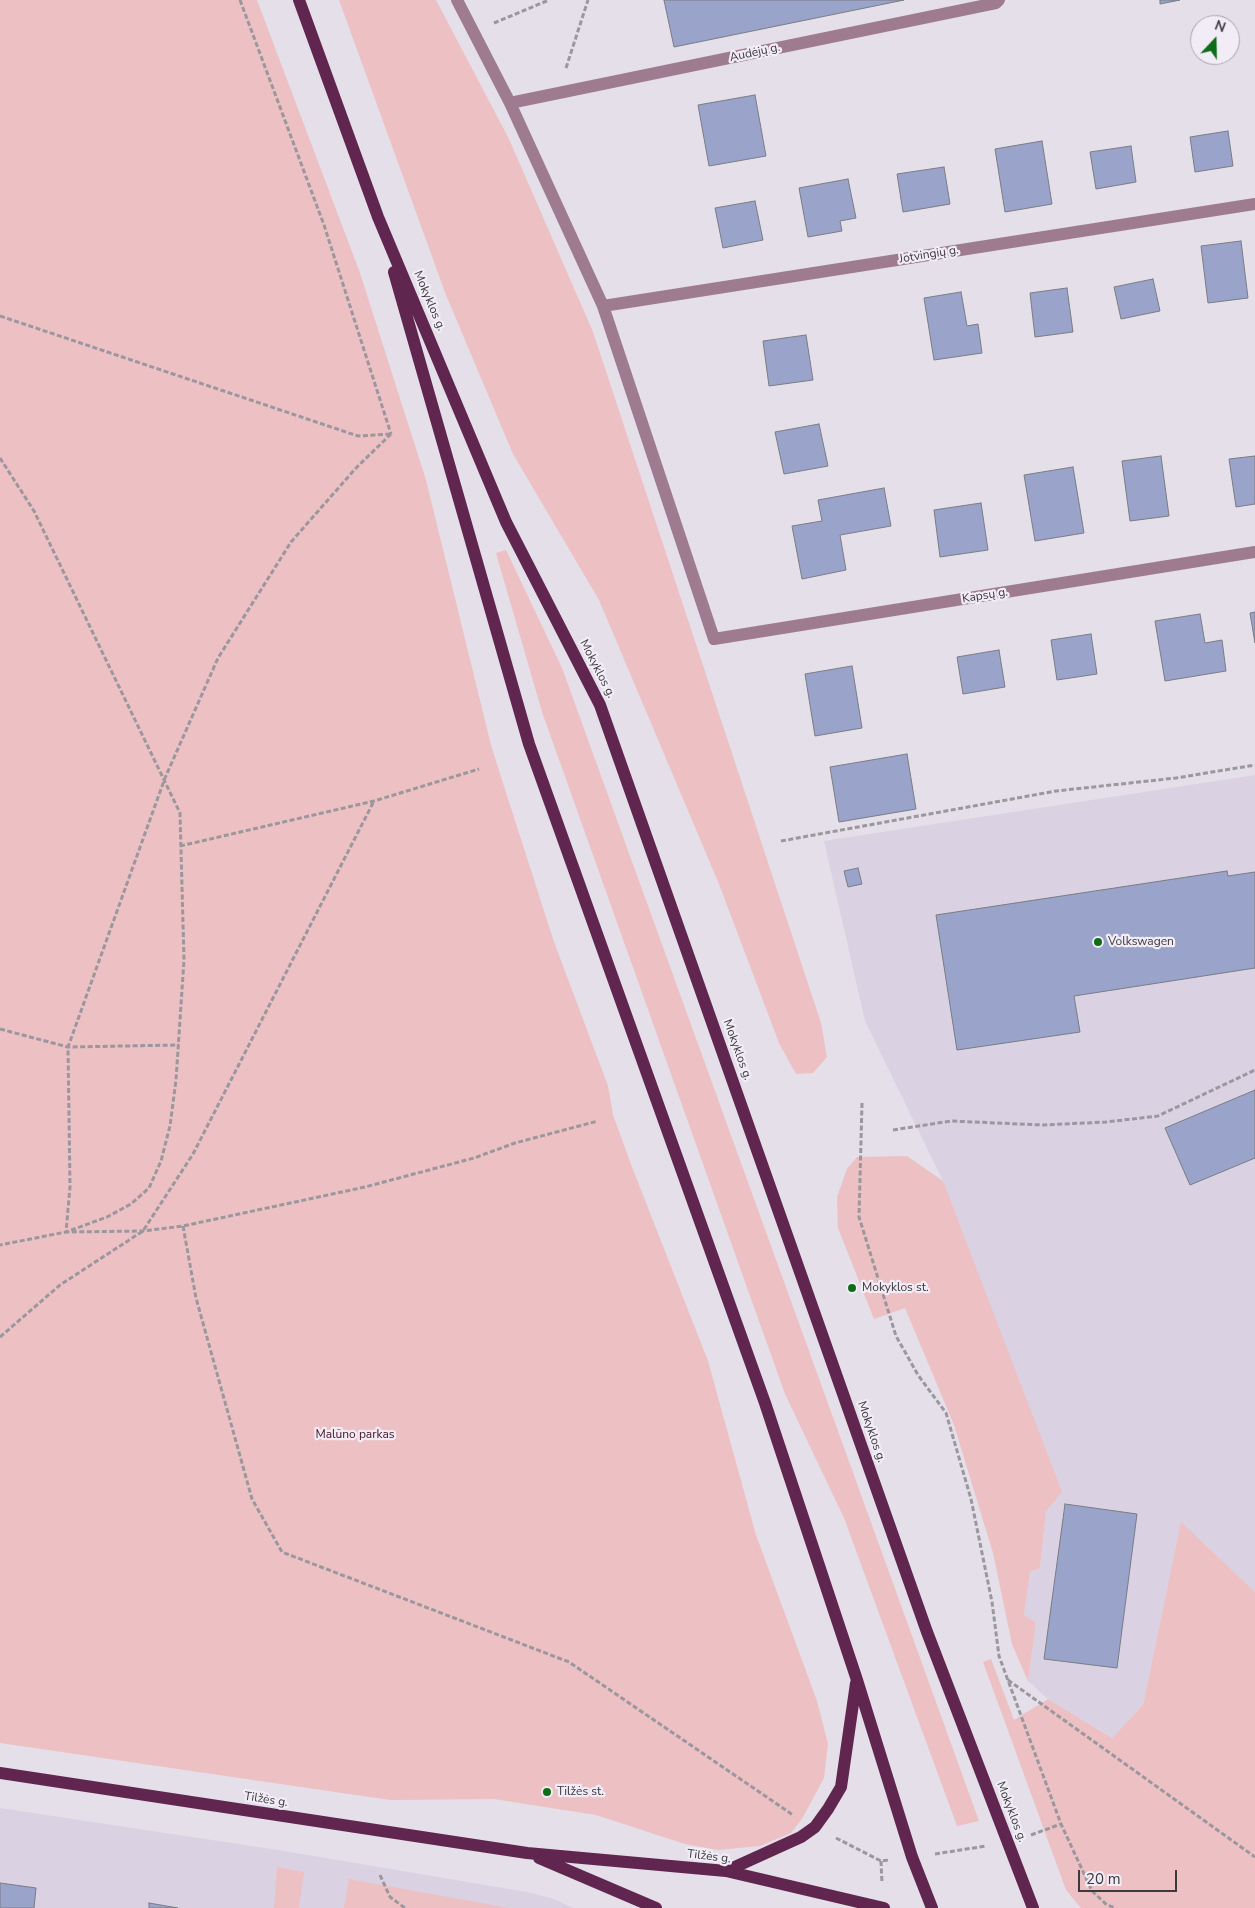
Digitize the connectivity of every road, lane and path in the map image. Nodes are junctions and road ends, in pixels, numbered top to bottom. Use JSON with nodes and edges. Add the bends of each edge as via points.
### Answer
{"nodes":[{"id":1,"x":240,"y":0,"type":"edge"},
{"id":2,"x":299,"y":0,"type":"edge"},
{"id":3,"x":457,"y":0,"type":"edge"},
{"id":4,"x":549,"y":0,"type":"edge"},
{"id":5,"x":588,"y":0,"type":"edge"},
{"id":6,"x":999,"y":0,"type":"edge"},
{"id":7,"x":474,"y":32,"type":"junction"},
{"id":8,"x":558,"y":93,"type":"junction"},
{"id":9,"x":510,"y":103,"type":"junction"},
{"id":10,"x":1255,"y":204,"type":"edge"},
{"id":11,"x":378,"y":217,"type":"junction"},
{"id":12,"x":603,"y":306,"type":"junction"},
{"id":13,"x":0,"y":316,"type":"edge"},
{"id":14,"x":391,"y":434,"type":"junction"},
{"id":15,"x":0,"y":458,"type":"edge"},
{"id":16,"x":1255,"y":552,"type":"edge"},
{"id":17,"x":1255,"y":765,"type":"edge"},
{"id":18,"x":479,"y":769,"type":"dead end"},
{"id":19,"x":165,"y":778,"type":"junction"},
{"id":20,"x":374,"y":801,"type":"junction"},
{"id":21,"x":781,"y":841,"type":"dead end"},
{"id":22,"x":180,"y":846,"type":"junction"},
{"id":23,"x":0,"y":1029,"type":"edge"},
{"id":24,"x":179,"y":1044,"type":"junction"},
{"id":25,"x":68,"y":1047,"type":"junction"},
{"id":26,"x":1255,"y":1070,"type":"edge"},
{"id":27,"x":862,"y":1103,"type":"dead end"},
{"id":28,"x":598,"y":1121,"type":"dead end"},
{"id":29,"x":893,"y":1130,"type":"dead end"},
{"id":30,"x":183,"y":1226,"type":"junction"},
{"id":31,"x":143,"y":1231,"type":"junction"},
{"id":32,"x":66,"y":1232,"type":"junction"},
{"id":33,"x":0,"y":1245,"type":"edge"},
{"id":34,"x":0,"y":1337,"type":"edge"},
{"id":35,"x":857,"y":1680,"type":"junction"},
{"id":36,"x":1007,"y":1680,"type":"junction"},
{"id":37,"x":0,"y":1773,"type":"edge"},
{"id":38,"x":785,"y":1810,"type":"dead end"},
{"id":39,"x":527,"y":1853,"type":"junction"},
{"id":40,"x":1255,"y":1857,"type":"edge"},
{"id":41,"x":726,"y":1871,"type":"junction"},
{"id":42,"x":380,"y":1875,"type":"dead end"},
{"id":43,"x":405,"y":1908,"type":"edge"},
{"id":44,"x":656,"y":1908,"type":"edge"},
{"id":45,"x":884,"y":1908,"type":"edge"},
{"id":46,"x":932,"y":1908,"type":"edge"},
{"id":47,"x":1033,"y":1908,"type":"edge"},
{"id":48,"x":1116,"y":1908,"type":"edge"}],
"edges":[{"from":1,"to":14,"type":"path","via":[[324,225]]},
{"from":2,"to":11,"type":"main road","name":"Mokyklos g."},
{"from":3,"to":7,"type":"street"},
{"from":4,"to":7,"type":"path"},
{"from":5,"to":8,"type":"path"},
{"from":6,"to":8,"type":"street","name":"Audėjų g."},
{"from":7,"to":9,"type":"street"},
{"from":8,"to":9,"type":"street","name":"Audėjų g."},
{"from":9,"to":12,"type":"street"},
{"from":10,"to":12,"type":"street","name":"Jotvingių g."},
{"from":11,"to":35,"type":"main road","name":"Mokyklos g.","via":[[529,744],[765,1402]]},
{"from":11,"to":47,"type":"main road","name":"Mokyklos g.","via":[[506,522],[600,705],[927,1632]]},
{"from":12,"to":16,"type":"street","name":"Kapsų g.","via":[[714,639]]},
{"from":13,"to":14,"type":"path","via":[[358,436]]},
{"from":14,"to":19,"type":"path","via":[[356,468],[291,542],[218,658]]},
{"from":15,"to":19,"type":"path","via":[[34,511]]},
{"from":17,"to":21,"type":"path","via":[[1176,778],[1056,791]]},
{"from":18,"to":20,"type":"path"},
{"from":19,"to":22,"type":"path","via":[[180,813]]},
{"from":19,"to":25,"type":"path"},
{"from":20,"to":22,"type":"path"},
{"from":20,"to":31,"type":"path","via":[[193,1154]]},
{"from":22,"to":24,"type":"path","via":[[184,960]]},
{"from":23,"to":25,"type":"path"},
{"from":24,"to":25,"type":"path"},
{"from":24,"to":32,"type":"path","via":[[170,1126],[161,1161],[149,1188],[131,1204],[107,1217]]},
{"from":25,"to":32,"type":"path","via":[[70,1187]]},
{"from":26,"to":29,"type":"path","via":[[1158,1116],[1043,1125],[951,1121]]},
{"from":27,"to":36,"type":"path","via":[[859,1217],[896,1336],[918,1376],[946,1413],[971,1499],[992,1602],[999,1656]]},
{"from":28,"to":30,"type":"path","via":[[365,1187]]},
{"from":30,"to":31,"type":"path"},
{"from":30,"to":38,"type":"path","via":[[196,1298],[252,1498],[282,1552],[569,1662]]},
{"from":31,"to":32,"type":"path"},
{"from":31,"to":34,"type":"path","via":[[60,1285]]},
{"from":32,"to":33,"type":"path"},
{"from":35,"to":41,"type":"main road","via":[[841,1787],[828,1809],[815,1827],[801,1836]]},
{"from":35,"to":46,"type":"main road","name":"Mokyklos g.","via":[[912,1857]]},
{"from":36,"to":40,"type":"path"},
{"from":36,"to":48,"type":"path","via":[[1061,1824],[1092,1891],[1107,1905]]},
{"from":37,"to":39,"type":"main road","name":"Tilžės g."},
{"from":39,"to":41,"type":"main road","name":"Tilžės g."},
{"from":39,"to":44,"type":"main road","name":"Tilžės g."},
{"from":41,"to":45,"type":"main road","name":"Tilžės g."},
{"from":42,"to":43,"type":"path","via":[[390,1897]]}]}
